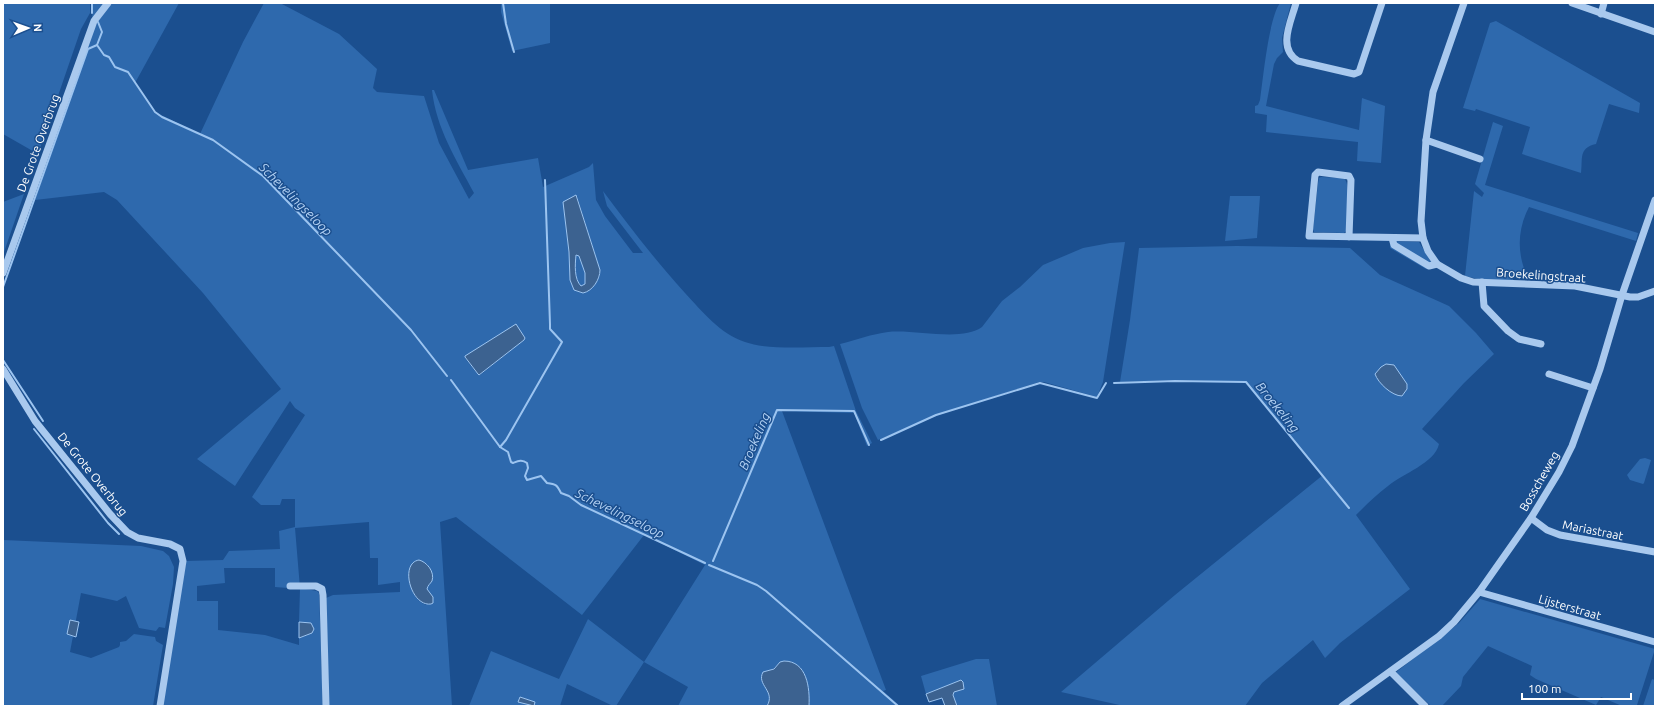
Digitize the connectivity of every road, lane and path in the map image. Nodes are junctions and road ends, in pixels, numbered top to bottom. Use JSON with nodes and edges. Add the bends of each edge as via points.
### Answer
{"nodes":[{"id":1,"x":108,"y":3,"type":"edge"},
{"id":2,"x":1296,"y":3,"type":"edge"},
{"id":3,"x":1382,"y":3,"type":"edge"},
{"id":4,"x":1464,"y":3,"type":"edge"},
{"id":5,"x":1572,"y":3,"type":"edge"},
{"id":6,"x":1604,"y":3,"type":"edge"},
{"id":7,"x":1601,"y":14,"type":"junction"},
{"id":8,"x":1655,"y":32,"type":"edge"},
{"id":9,"x":1426,"y":140,"type":"junction"},
{"id":10,"x":1480,"y":159,"type":"dead end"},
{"id":11,"x":1655,"y":200,"type":"edge"},
{"id":12,"x":1349,"y":237,"type":"junction"},
{"id":13,"x":1392,"y":238,"type":"junction"},
{"id":14,"x":1423,"y":238,"type":"junction"},
{"id":15,"x":1437,"y":264,"type":"junction"},
{"id":16,"x":3,"y":273,"type":"edge"},
{"id":17,"x":1482,"y":282,"type":"junction"},
{"id":18,"x":1655,"y":291,"type":"edge"},
{"id":19,"x":1622,"y":295,"type":"junction"},
{"id":20,"x":1541,"y":344,"type":"dead end"},
{"id":21,"x":3,"y":369,"type":"edge"},
{"id":22,"x":1549,"y":374,"type":"dead end"},
{"id":23,"x":1593,"y":388,"type":"junction"},
{"id":24,"x":1531,"y":518,"type":"junction"},
{"id":25,"x":1655,"y":552,"type":"edge"},
{"id":26,"x":290,"y":586,"type":"dead end"},
{"id":27,"x":1479,"y":592,"type":"junction"},
{"id":28,"x":1655,"y":642,"type":"edge"},
{"id":29,"x":1391,"y":672,"type":"junction"},
{"id":30,"x":160,"y":706,"type":"edge"},
{"id":31,"x":326,"y":706,"type":"edge"},
{"id":32,"x":1342,"y":706,"type":"edge"},
{"id":33,"x":1425,"y":706,"type":"edge"}],
"edges":[{"from":1,"to":16,"type":"street","name":"De Grote Overbrug","via":[[94,21]]},
{"from":2,"to":3,"type":"street","via":[[1286,42],[1290,56],[1298,61],[1354,74],[1359,72]]},
{"from":4,"to":9,"type":"street","name":"Broekelingstraat","via":[[1433,92]]},
{"from":5,"to":7,"type":"street"},
{"from":6,"to":7,"type":"street"},
{"from":7,"to":8,"type":"street"},
{"from":9,"to":10,"type":"street"},
{"from":9,"to":14,"type":"street","name":"Broekelingstraat","via":[[1421,221]]},
{"from":11,"to":19,"type":"street","name":"Bosscheweg"},
{"from":12,"to":12,"type":"street","via":[[1309,236],[1315,175],[1318,172],[1349,176],[1351,180]]},
{"from":12,"to":13,"type":"street"},
{"from":13,"to":14,"type":"street"},
{"from":13,"to":15,"type":"street","name":"Broekelingstraat","via":[[1394,246],[1429,266]]},
{"from":14,"to":15,"type":"street","name":"Broekelingstraat"},
{"from":15,"to":17,"type":"street","name":"Broekelingstraat","via":[[1461,278]]},
{"from":17,"to":19,"type":"street","name":"Broekelingstraat","via":[[1575,286]]},
{"from":17,"to":20,"type":"street","name":"Broekelingstraat","via":[[1484,306],[1519,339]]},
{"from":18,"to":19,"type":"street","name":"Broekelingstraat","via":[[1630,298]]},
{"from":19,"to":23,"type":"street","name":"Bosscheweg"},
{"from":21,"to":30,"type":"street","name":"De Grote Overbrug","via":[[35,421],[127,532],[138,538],[170,544],[180,549],[183,561]]},
{"from":22,"to":23,"type":"street"},
{"from":23,"to":24,"type":"street","name":"Bosscheweg","via":[[1572,446]]},
{"from":24,"to":25,"type":"street","name":"Mariastraat","via":[[1547,530],[1560,535]]},
{"from":24,"to":27,"type":"street","name":"Bosscheweg"},
{"from":26,"to":31,"type":"street","via":[[316,586],[322,589]]},
{"from":27,"to":28,"type":"street","name":"Lijsterstraat"},
{"from":27,"to":29,"type":"street","name":"Bosscheweg","via":[[1439,636]]},
{"from":29,"to":32,"type":"street","name":"Bosscheweg"},
{"from":29,"to":33,"type":"street"}]}
